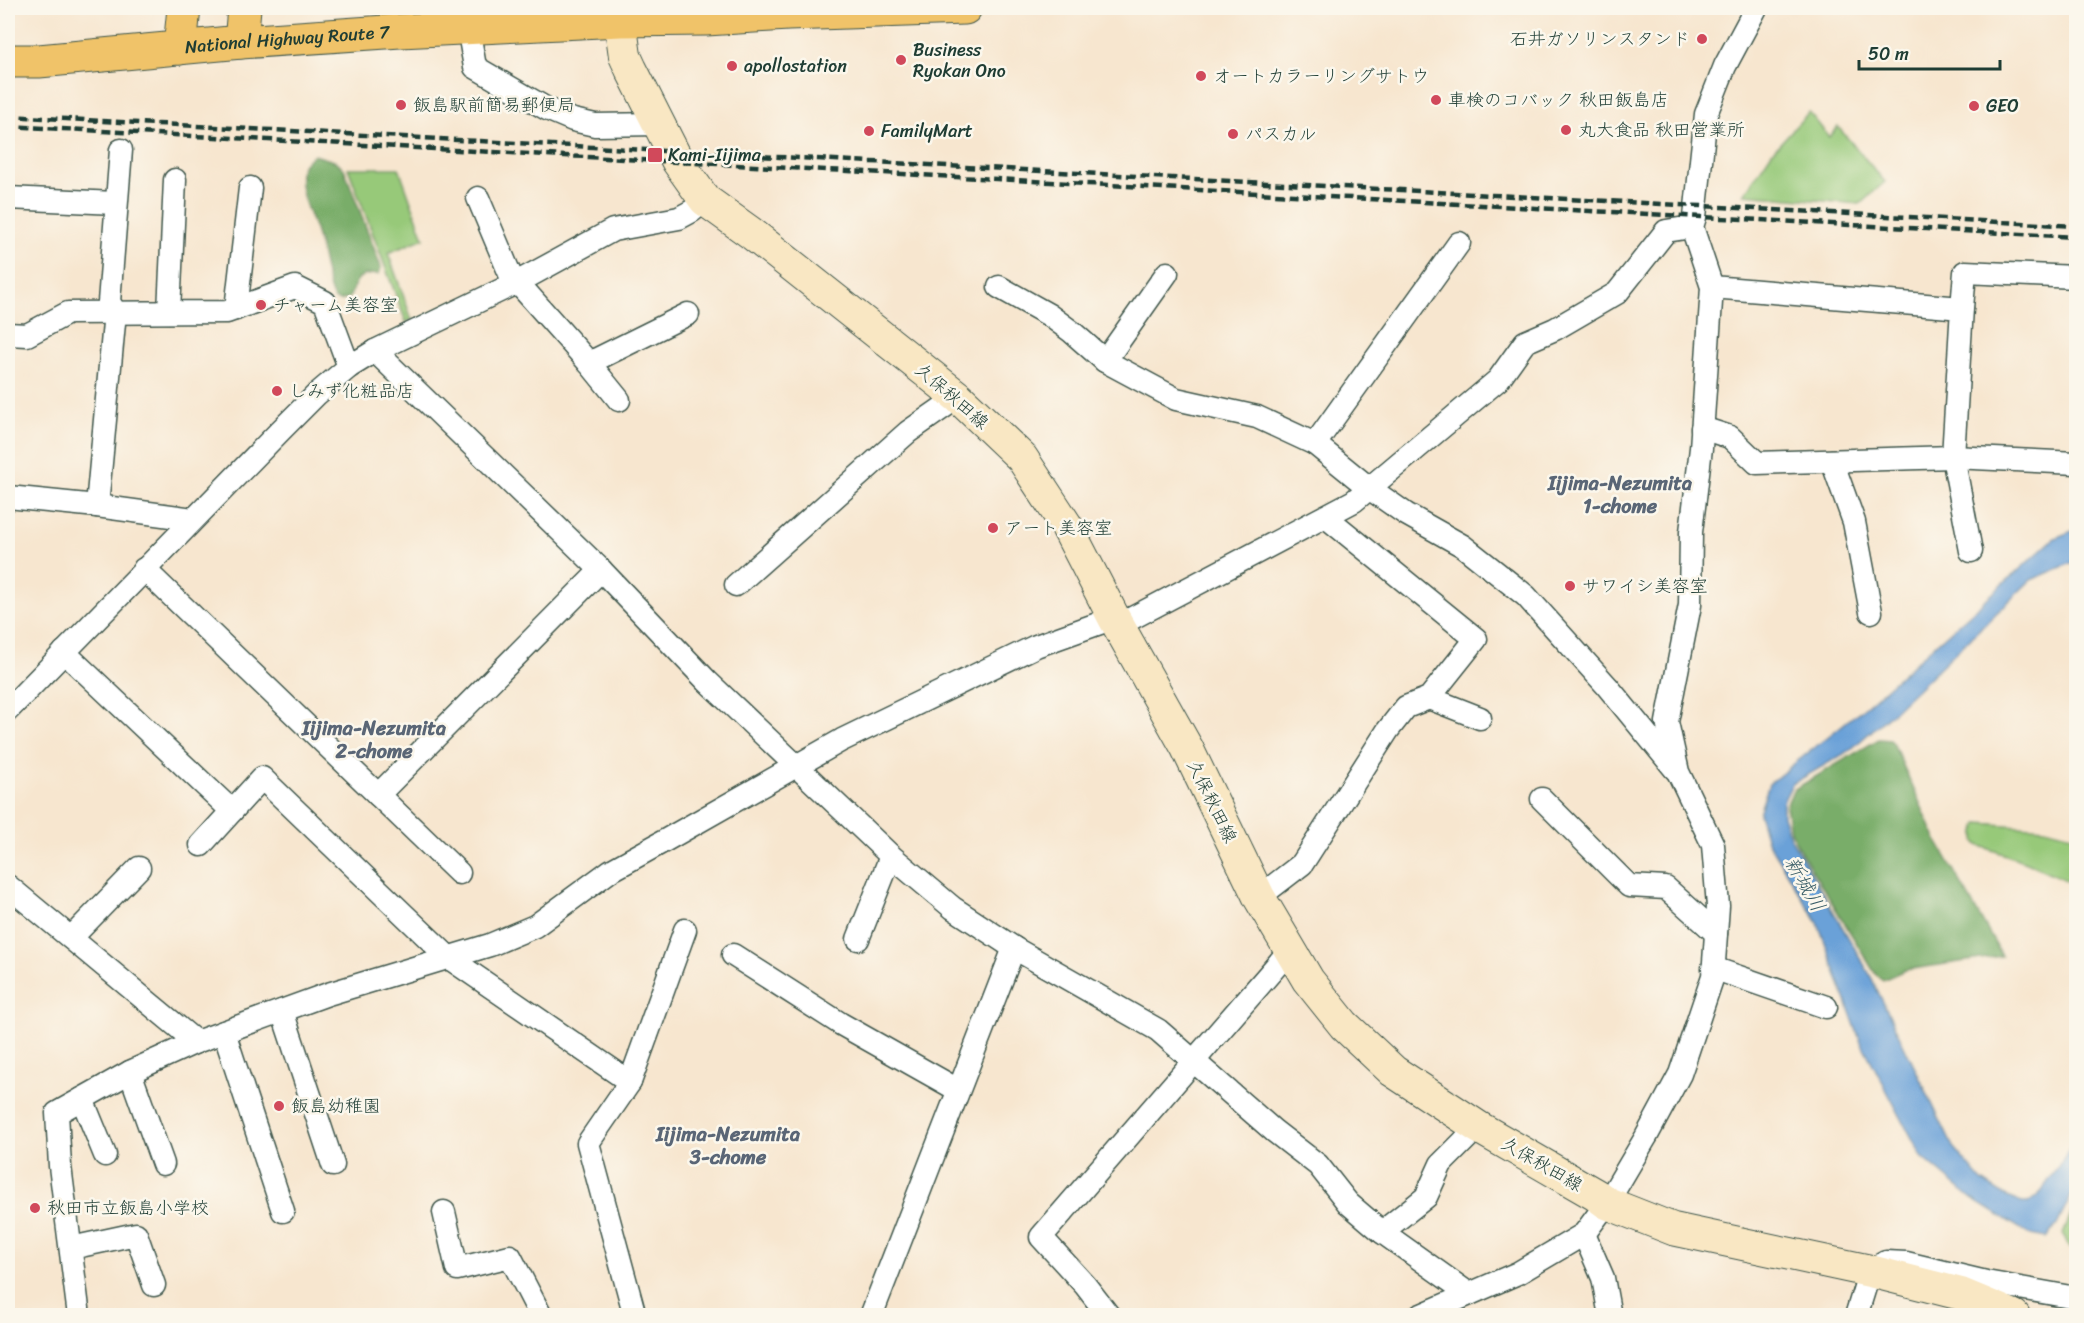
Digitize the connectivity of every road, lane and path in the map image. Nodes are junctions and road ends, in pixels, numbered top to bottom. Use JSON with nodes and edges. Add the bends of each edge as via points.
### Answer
{"nodes":[{"id":1,"x":184,"y":8,"type":"edge"},
{"id":2,"x":244,"y":8,"type":"edge"},
{"id":3,"x":965,"y":8,"type":"edge"},
{"id":4,"x":1756,"y":8,"type":"edge"},
{"id":5,"x":513,"y":16,"type":"edge"},
{"id":6,"x":620,"y":20,"type":"junction"},
{"id":7,"x":468,"y":27,"type":"junction"},
{"id":8,"x":241,"y":42,"type":"junction"},
{"id":9,"x":180,"y":48,"type":"junction"},
{"id":10,"x":8,"y":61,"type":"edge"},
{"id":11,"x":659,"y":124,"type":"junction"},
{"id":12,"x":120,"y":150,"type":"dead end"},
{"id":13,"x":175,"y":180,"type":"dead end"},
{"id":14,"x":250,"y":188,"type":"dead end"},
{"id":15,"x":8,"y":198,"type":"edge"},
{"id":16,"x":478,"y":198,"type":"dead end"},
{"id":17,"x":705,"y":200,"type":"junction"},
{"id":18,"x":115,"y":203,"type":"junction"},
{"id":19,"x":1692,"y":227,"type":"junction"},
{"id":20,"x":1459,"y":243,"type":"dead end"},
{"id":21,"x":1167,"y":273,"type":"dead end"},
{"id":22,"x":2076,"y":277,"type":"edge"},
{"id":23,"x":518,"y":282,"type":"junction"},
{"id":24,"x":999,"y":287,"type":"dead end"},
{"id":25,"x":1712,"y":287,"type":"junction"},
{"id":26,"x":1962,"y":308,"type":"junction"},
{"id":27,"x":236,"y":309,"type":"junction"},
{"id":28,"x":115,"y":312,"type":"junction"},
{"id":29,"x":169,"y":312,"type":"junction"},
{"id":30,"x":688,"y":314,"type":"dead end"},
{"id":31,"x":8,"y":334,"type":"edge"},
{"id":32,"x":375,"y":351,"type":"junction"},
{"id":33,"x":1105,"y":360,"type":"junction"},
{"id":34,"x":589,"y":363,"type":"junction"},
{"id":35,"x":349,"y":367,"type":"junction"},
{"id":36,"x":958,"y":397,"type":"junction"},
{"id":37,"x":619,"y":400,"type":"dead end"},
{"id":38,"x":1702,"y":428,"type":"junction"},
{"id":39,"x":1315,"y":444,"type":"junction"},
{"id":40,"x":1953,"y":458,"type":"junction"},
{"id":41,"x":1832,"y":461,"type":"junction"},
{"id":42,"x":2076,"y":461,"type":"edge"},
{"id":43,"x":1369,"y":488,"type":"junction"},
{"id":44,"x":8,"y":497,"type":"edge"},
{"id":45,"x":97,"y":506,"type":"junction"},
{"id":46,"x":1326,"y":518,"type":"junction"},
{"id":47,"x":193,"y":519,"type":"junction"},
{"id":48,"x":1971,"y":551,"type":"dead end"},
{"id":49,"x":144,"y":569,"type":"junction"},
{"id":50,"x":601,"y":570,"type":"junction"},
{"id":51,"x":736,"y":585,"type":"dead end"},
{"id":52,"x":1871,"y":612,"type":"dead end"},
{"id":53,"x":1117,"y":622,"type":"junction"},
{"id":54,"x":64,"y":652,"type":"junction"},
{"id":55,"x":1428,"y":698,"type":"junction"},
{"id":56,"x":8,"y":710,"type":"edge"},
{"id":57,"x":1480,"y":718,"type":"dead end"},
{"id":58,"x":794,"y":765,"type":"junction"},
{"id":59,"x":1678,"y":772,"type":"junction"},
{"id":60,"x":378,"y":795,"type":"junction"},
{"id":61,"x":1542,"y":799,"type":"dead end"},
{"id":62,"x":232,"y":811,"type":"junction"},
{"id":63,"x":201,"y":845,"type":"dead end"},
{"id":64,"x":891,"y":856,"type":"junction"},
{"id":65,"x":139,"y":868,"type":"dead end"},
{"id":66,"x":459,"y":873,"type":"dead end"},
{"id":67,"x":8,"y":886,"type":"edge"},
{"id":68,"x":1259,"y":897,"type":"junction"},
{"id":69,"x":685,"y":930,"type":"dead end"},
{"id":70,"x":1716,"y":933,"type":"junction"},
{"id":71,"x":71,"y":938,"type":"junction"},
{"id":72,"x":858,"y":939,"type":"dead end"},
{"id":73,"x":1014,"y":948,"type":"junction"},
{"id":74,"x":1290,"y":950,"type":"junction"},
{"id":75,"x":733,"y":955,"type":"dead end"},
{"id":76,"x":449,"y":958,"type":"junction"},
{"id":77,"x":1713,"y":968,"type":"junction"},
{"id":78,"x":1826,"y":1007,"type":"dead end"},
{"id":79,"x":282,"y":1011,"type":"junction"},
{"id":80,"x":224,"y":1032,"type":"junction"},
{"id":81,"x":196,"y":1042,"type":"junction"},
{"id":82,"x":1193,"y":1060,"type":"junction"},
{"id":83,"x":130,"y":1072,"type":"junction"},
{"id":84,"x":630,"y":1082,"type":"junction"},
{"id":85,"x":958,"y":1090,"type":"junction"},
{"id":86,"x":82,"y":1099,"type":"junction"},
{"id":87,"x":1478,"y":1126,"type":"junction"},
{"id":88,"x":105,"y":1155,"type":"dead end"},
{"id":89,"x":163,"y":1164,"type":"dead end"},
{"id":90,"x":333,"y":1165,"type":"dead end"},
{"id":91,"x":1607,"y":1203,"type":"junction"},
{"id":92,"x":283,"y":1210,"type":"dead end"},
{"id":93,"x":444,"y":1212,"type":"dead end"},
{"id":94,"x":1382,"y":1232,"type":"junction"},
{"id":95,"x":1584,"y":1234,"type":"junction"},
{"id":96,"x":70,"y":1248,"type":"junction"},
{"id":97,"x":1870,"y":1271,"type":"junction"},
{"id":98,"x":154,"y":1285,"type":"dead end"},
{"id":99,"x":1983,"y":1292,"type":"junction"},
{"id":100,"x":1469,"y":1294,"type":"junction"},
{"id":101,"x":2076,"y":1298,"type":"edge"},
{"id":102,"x":80,"y":1316,"type":"edge"},
{"id":103,"x":541,"y":1316,"type":"edge"},
{"id":104,"x":635,"y":1316,"type":"edge"},
{"id":105,"x":871,"y":1316,"type":"edge"},
{"id":106,"x":1110,"y":1316,"type":"edge"},
{"id":107,"x":1419,"y":1316,"type":"edge"},
{"id":108,"x":1610,"y":1316,"type":"edge"},
{"id":109,"x":1856,"y":1316,"type":"edge"},
{"id":110,"x":2014,"y":1316,"type":"edge"}],
"edges":[{"from":1,"to":9,"type":"main road"},
{"from":2,"to":8,"type":"main road"},
{"from":3,"to":6,"type":"main road","name":"National Highway Route 7"},
{"from":4,"to":19,"type":"street","via":[[1725,66],[1706,114]]},
{"from":5,"to":6,"type":"main road","name":"National Highway Route 7"},
{"from":5,"to":7,"type":"main road","name":"National Highway Route 7"},
{"from":6,"to":11,"type":"main road","name":"久保秋田線","via":[[625,56]]},
{"from":7,"to":8,"type":"main road","name":"National Highway Route 7"},
{"from":7,"to":11,"type":"street","via":[[475,67],[547,109],[595,125]]},
{"from":8,"to":9,"type":"main road","name":"National Highway Route 7"},
{"from":9,"to":10,"type":"main road","name":"National Highway Route 7"},
{"from":11,"to":17,"type":"main road","name":"久保秋田線","via":[[678,162]]},
{"from":12,"to":18,"type":"street"},
{"from":13,"to":29,"type":"street"},
{"from":14,"to":27,"type":"street"},
{"from":15,"to":18,"type":"street"},
{"from":16,"to":23,"type":"street","via":[[510,274]]},
{"from":17,"to":23,"type":"street","via":[[679,218],[613,230]]},
{"from":17,"to":36,"type":"main road","name":"久保秋田線"},
{"from":18,"to":28,"type":"street","via":[[109,302]]},
{"from":19,"to":25,"type":"street"},
{"from":19,"to":43,"type":"street","via":[[1666,231],[1617,294],[1525,342],[1498,380]]},
{"from":20,"to":39,"type":"street"},
{"from":21,"to":33,"type":"street"},
{"from":22,"to":26,"type":"street","via":[[1965,272]]},
{"from":23,"to":32,"type":"street"},
{"from":23,"to":34,"type":"street"},
{"from":24,"to":33,"type":"street","via":[[1049,315]]},
{"from":25,"to":26,"type":"street"},
{"from":25,"to":38,"type":"street"},
{"from":26,"to":40,"type":"street"},
{"from":27,"to":29,"type":"street"},
{"from":27,"to":35,"type":"street","via":[[295,287],[325,302]]},
{"from":28,"to":29,"type":"street"},
{"from":28,"to":31,"type":"street","via":[[68,313],[27,335]]},
{"from":28,"to":45,"type":"street"},
{"from":30,"to":34,"type":"street"},
{"from":32,"to":35,"type":"street"},
{"from":32,"to":50,"type":"street"},
{"from":33,"to":39,"type":"street","via":[[1176,399],[1257,417]]},
{"from":34,"to":37,"type":"street"},
{"from":35,"to":47,"type":"street","via":[[316,394]]},
{"from":36,"to":51,"type":"street","via":[[908,432]]},
{"from":36,"to":53,"type":"main road","name":"久保秋田線","via":[[1022,458],[1066,525]]},
{"from":38,"to":41,"type":"street","via":[[1730,438],[1757,463]]},
{"from":38,"to":59,"type":"street","via":[[1691,532],[1690,605],[1666,723]]},
{"from":39,"to":43,"type":"street"},
{"from":40,"to":41,"type":"street"},
{"from":40,"to":42,"type":"street"},
{"from":40,"to":48,"type":"street"},
{"from":41,"to":52,"type":"street","via":[[1854,522]]},
{"from":43,"to":46,"type":"street"},
{"from":43,"to":59,"type":"street","via":[[1463,546],[1526,596]]},
{"from":44,"to":45,"type":"street"},
{"from":45,"to":47,"type":"street"},
{"from":46,"to":53,"type":"street"},
{"from":46,"to":55,"type":"street","via":[[1476,639]]},
{"from":47,"to":49,"type":"street"},
{"from":49,"to":54,"type":"street"},
{"from":49,"to":60,"type":"street"},
{"from":50,"to":58,"type":"street"},
{"from":50,"to":60,"type":"street"},
{"from":53,"to":58,"type":"street","via":[[1036,646]]},
{"from":53,"to":68,"type":"main road","name":"久保秋田線","via":[[1187,748]]},
{"from":54,"to":56,"type":"street"},
{"from":54,"to":62,"type":"street"},
{"from":55,"to":57,"type":"street"},
{"from":55,"to":68,"type":"street","via":[[1406,707],[1388,730],[1302,864]]},
{"from":58,"to":64,"type":"street"},
{"from":58,"to":76,"type":"street","via":[[610,871],[535,926]]},
{"from":59,"to":70,"type":"street","via":[[1713,844]]},
{"from":60,"to":66,"type":"street"},
{"from":61,"to":70,"type":"street","via":[[1629,886],[1666,888]]},
{"from":62,"to":63,"type":"street"},
{"from":62,"to":76,"type":"street","via":[[262,778]]},
{"from":64,"to":72,"type":"street"},
{"from":64,"to":73,"type":"street","via":[[952,908]]},
{"from":65,"to":71,"type":"street"},
{"from":67,"to":71,"type":"street"},
{"from":68,"to":74,"type":"main road","name":"久保秋田線"},
{"from":69,"to":84,"type":"street"},
{"from":70,"to":77,"type":"street"},
{"from":71,"to":81,"type":"street"},
{"from":73,"to":82,"type":"street","via":[[1158,1030]]},
{"from":73,"to":85,"type":"street"},
{"from":74,"to":82,"type":"street"},
{"from":74,"to":87,"type":"main road","name":"久保秋田線","via":[[1344,1025],[1393,1071]]},
{"from":75,"to":85,"type":"street","via":[[841,1024]]},
{"from":76,"to":79,"type":"street"},
{"from":76,"to":84,"type":"street"},
{"from":77,"to":78,"type":"street"},
{"from":77,"to":91,"type":"street","via":[[1680,1074]]},
{"from":79,"to":80,"type":"street"},
{"from":79,"to":90,"type":"street"},
{"from":80,"to":81,"type":"street"},
{"from":80,"to":92,"type":"street"},
{"from":81,"to":83,"type":"street"},
{"from":82,"to":94,"type":"street","via":[[1317,1165],[1348,1203]]},
{"from":82,"to":106,"type":"street","via":[[1041,1238]]},
{"from":83,"to":86,"type":"street"},
{"from":83,"to":89,"type":"street"},
{"from":84,"to":104,"type":"street","via":[[588,1143]]},
{"from":85,"to":105,"type":"street"},
{"from":86,"to":88,"type":"street"},
{"from":86,"to":96,"type":"street","via":[[57,1113]]},
{"from":87,"to":91,"type":"main road","name":"久保秋田線"},
{"from":87,"to":94,"type":"street","via":[[1441,1164],[1426,1197]]},
{"from":91,"to":95,"type":"street"},
{"from":91,"to":97,"type":"main road","name":"久保秋田線","via":[[1673,1229]]},
{"from":93,"to":103,"type":"street","via":[[457,1269],[510,1256]]},
{"from":94,"to":100,"type":"street"},
{"from":95,"to":100,"type":"street","via":[[1518,1273]]},
{"from":95,"to":108,"type":"street","via":[[1603,1278]]},
{"from":96,"to":98,"type":"street","via":[[136,1234]]},
{"from":96,"to":102,"type":"street"},
{"from":97,"to":99,"type":"main road","name":"久保秋田線","via":[[1961,1294]]},
{"from":97,"to":109,"type":"street"},
{"from":99,"to":101,"type":"street"},
{"from":99,"to":110,"type":"main road","name":"久保秋田線"},
{"from":100,"to":107,"type":"street"}]}
